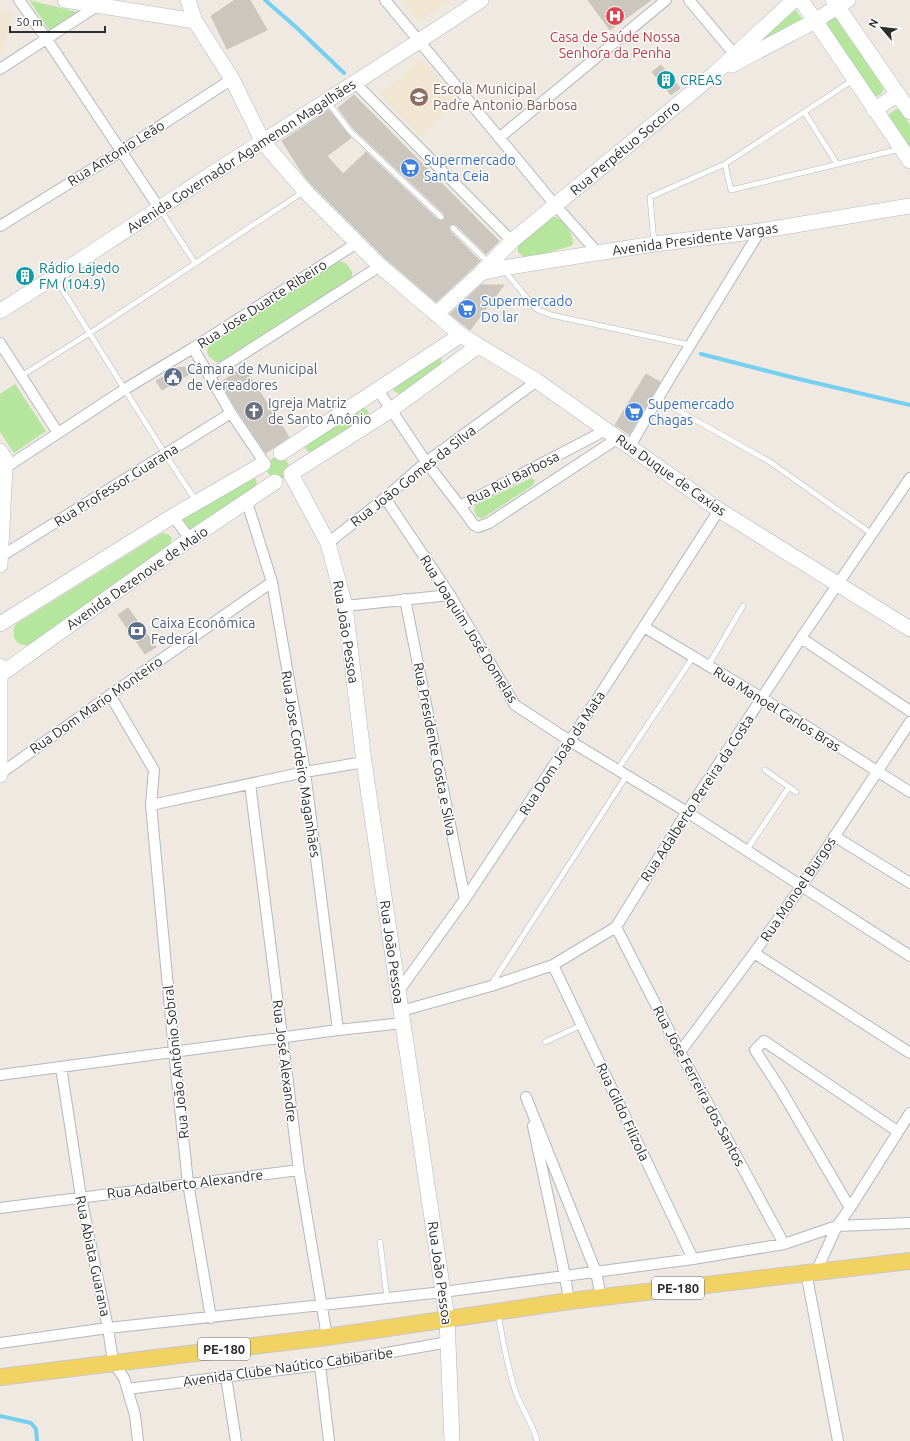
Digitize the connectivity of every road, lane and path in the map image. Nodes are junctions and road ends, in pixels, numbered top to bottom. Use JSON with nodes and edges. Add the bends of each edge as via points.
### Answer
{"nodes":[{"id":1,"x":19,"y":0,"type":"edge"},
{"id":2,"x":65,"y":0,"type":"edge"},
{"id":3,"x":188,"y":0,"type":"edge"},
{"id":4,"x":385,"y":0,"type":"edge"},
{"id":5,"x":481,"y":0,"type":"edge"},
{"id":6,"x":666,"y":0,"type":"edge"},
{"id":7,"x":689,"y":0,"type":"edge"},
{"id":8,"x":794,"y":0,"type":"edge"},
{"id":9,"x":801,"y":0,"type":"edge"},
{"id":10,"x":840,"y":2,"type":"edge"},
{"id":11,"x":97,"y":6,"type":"junction"},
{"id":12,"x":195,"y":21,"type":"junction"},
{"id":13,"x":815,"y":21,"type":"junction"},
{"id":14,"x":46,"y":38,"type":"junction"},
{"id":15,"x":420,"y":41,"type":"junction"},
{"id":16,"x":735,"y":55,"type":"junction"},
{"id":17,"x":0,"y":69,"type":"edge"},
{"id":18,"x":714,"y":75,"type":"junction"},
{"id":19,"x":232,"y":79,"type":"junction"},
{"id":20,"x":854,"y":79,"type":"junction"},
{"id":21,"x":355,"y":82,"type":"junction"},
{"id":22,"x":898,"y":94,"type":"junction"},
{"id":23,"x":326,"y":100,"type":"junction"},
{"id":24,"x":874,"y":110,"type":"junction"},
{"id":25,"x":910,"y":112,"type":"edge"},
{"id":26,"x":805,"y":113,"type":"junction"},
{"id":27,"x":499,"y":138,"type":"junction"},
{"id":28,"x":263,"y":142,"type":"junction"},
{"id":29,"x":901,"y":149,"type":"junction"},
{"id":30,"x":120,"y":152,"type":"junction"},
{"id":31,"x":910,"y":161,"type":"edge"},
{"id":32,"x":725,"y":164,"type":"junction"},
{"id":33,"x":837,"y":164,"type":"junction"},
{"id":34,"x":305,"y":191,"type":"junction"},
{"id":35,"x":556,"y":206,"type":"junction"},
{"id":36,"x":910,"y":206,"type":"edge"},
{"id":37,"x":159,"y":208,"type":"junction"},
{"id":38,"x":441,"y":217,"type":"dead end"},
{"id":39,"x":0,"y":226,"type":"edge"},
{"id":40,"x":453,"y":228,"type":"dead end"},
{"id":41,"x":760,"y":231,"type":"junction"},
{"id":42,"x":512,"y":241,"type":"junction"},
{"id":43,"x":356,"y":242,"type":"junction"},
{"id":44,"x":654,"y":244,"type":"junction"},
{"id":45,"x":598,"y":253,"type":"junction"},
{"id":46,"x":195,"y":263,"type":"junction"},
{"id":47,"x":380,"y":266,"type":"junction"},
{"id":48,"x":491,"y":268,"type":"junction"},
{"id":49,"x":54,"y":278,"type":"junction"},
{"id":50,"x":0,"y":312,"type":"edge"},
{"id":51,"x":436,"y":314,"type":"junction"},
{"id":52,"x":90,"y":333,"type":"junction"},
{"id":53,"x":461,"y":335,"type":"junction"},
{"id":54,"x":0,"y":343,"type":"edge"},
{"id":55,"x":690,"y":344,"type":"junction"},
{"id":56,"x":478,"y":346,"type":"junction"},
{"id":57,"x":193,"y":348,"type":"junction"},
{"id":58,"x":21,"y":376,"type":"junction"},
{"id":59,"x":209,"y":376,"type":"junction"},
{"id":60,"x":537,"y":382,"type":"junction"},
{"id":61,"x":125,"y":389,"type":"junction"},
{"id":62,"x":378,"y":390,"type":"junction"},
{"id":63,"x":658,"y":399,"type":"junction"},
{"id":64,"x":391,"y":410,"type":"junction"},
{"id":65,"x":231,"y":413,"type":"junction"},
{"id":66,"x":58,"y":433,"type":"junction"},
{"id":67,"x":618,"y":438,"type":"junction"},
{"id":68,"x":0,"y":451,"type":"edge"},
{"id":69,"x":281,"y":453,"type":"junction"},
{"id":70,"x":165,"y":454,"type":"junction"},
{"id":71,"x":426,"y":462,"type":"junction"},
{"id":72,"x":264,"y":463,"type":"junction"},
{"id":73,"x":3,"y":470,"type":"edge"},
{"id":74,"x":292,"y":474,"type":"junction"},
{"id":75,"x":910,"y":478,"type":"edge"},
{"id":76,"x":274,"y":482,"type":"junction"},
{"id":77,"x":385,"y":498,"type":"junction"},
{"id":78,"x":197,"y":502,"type":"junction"},
{"id":79,"x":247,"y":502,"type":"junction"},
{"id":80,"x":460,"y":506,"type":"junction"},
{"id":81,"x":719,"y":510,"type":"junction"},
{"id":82,"x":173,"y":516,"type":"junction"},
{"id":83,"x":872,"y":534,"type":"junction"},
{"id":84,"x":190,"y":539,"type":"junction"},
{"id":85,"x":328,"y":543,"type":"junction"},
{"id":86,"x":0,"y":557,"type":"edge"},
{"id":87,"x":0,"y":565,"type":"edge"},
{"id":88,"x":272,"y":582,"type":"junction"},
{"id":89,"x":838,"y":584,"type":"junction"},
{"id":90,"x":450,"y":595,"type":"junction"},
{"id":91,"x":405,"y":599,"type":"junction"},
{"id":92,"x":345,"y":606,"type":"junction"},
{"id":93,"x":743,"y":606,"type":"dead end"},
{"id":94,"x":0,"y":624,"type":"edge"},
{"id":95,"x":644,"y":627,"type":"junction"},
{"id":96,"x":910,"y":629,"type":"edge"},
{"id":97,"x":801,"y":638,"type":"junction"},
{"id":98,"x":693,"y":656,"type":"junction"},
{"id":99,"x":708,"y":666,"type":"junction"},
{"id":100,"x":0,"y":672,"type":"edge"},
{"id":101,"x":110,"y":695,"type":"junction"},
{"id":102,"x":762,"y":698,"type":"junction"},
{"id":103,"x":910,"y":710,"type":"edge"},
{"id":104,"x":910,"y":722,"type":"edge"},
{"id":105,"x":570,"y":741,"type":"junction"},
{"id":106,"x":364,"y":762,"type":"junction"},
{"id":107,"x":765,"y":770,"type":"dead end"},
{"id":108,"x":877,"y":771,"type":"junction"},
{"id":109,"x":304,"y":772,"type":"junction"},
{"id":110,"x":622,"y":772,"type":"junction"},
{"id":111,"x":0,"y":774,"type":"edge"},
{"id":112,"x":250,"y":784,"type":"junction"},
{"id":113,"x":789,"y":787,"type":"junction"},
{"id":114,"x":796,"y":792,"type":"dead end"},
{"id":115,"x":910,"y":792,"type":"edge"},
{"id":116,"x":150,"y":805,"type":"junction"},
{"id":117,"x":687,"y":812,"type":"junction"},
{"id":118,"x":834,"y":836,"type":"junction"},
{"id":119,"x":746,"y":851,"type":"junction"},
{"id":120,"x":910,"y":883,"type":"edge"},
{"id":121,"x":801,"y":887,"type":"junction"},
{"id":122,"x":465,"y":900,"type":"junction"},
{"id":123,"x":616,"y":927,"type":"junction"},
{"id":124,"x":754,"y":953,"type":"junction"},
{"id":125,"x":910,"y":956,"type":"edge"},
{"id":126,"x":553,"y":965,"type":"junction"},
{"id":127,"x":491,"y":986,"type":"junction"},
{"id":128,"x":398,"y":992,"type":"junction"},
{"id":129,"x":402,"y":1017,"type":"junction"},
{"id":130,"x":582,"y":1025,"type":"junction"},
{"id":131,"x":338,"y":1030,"type":"junction"},
{"id":132,"x":282,"y":1037,"type":"junction"},
{"id":133,"x":545,"y":1042,"type":"dead end"},
{"id":134,"x":174,"y":1051,"type":"junction"},
{"id":135,"x":680,"y":1052,"type":"junction"},
{"id":136,"x":910,"y":1053,"type":"edge"},
{"id":137,"x":61,"y":1067,"type":"junction"},
{"id":138,"x":0,"y":1074,"type":"edge"},
{"id":139,"x":910,"y":1113,"type":"edge"},
{"id":140,"x":897,"y":1131,"type":"junction"},
{"id":141,"x":299,"y":1170,"type":"junction"},
{"id":142,"x":188,"y":1183,"type":"junction"},
{"id":143,"x":81,"y":1197,"type":"junction"},
{"id":144,"x":0,"y":1208,"type":"edge"},
{"id":145,"x":850,"y":1208,"type":"junction"},
{"id":146,"x":910,"y":1222,"type":"edge"},
{"id":147,"x":837,"y":1226,"type":"junction"},
{"id":148,"x":380,"y":1242,"type":"dead end"},
{"id":149,"x":784,"y":1244,"type":"junction"},
{"id":150,"x":693,"y":1259,"type":"junction"},
{"id":151,"x":910,"y":1261,"type":"edge"},
{"id":152,"x":596,"y":1272,"type":"junction"},
{"id":153,"x":811,"y":1272,"type":"junction"},
{"id":154,"x":565,"y":1276,"type":"junction"},
{"id":155,"x":443,"y":1292,"type":"junction"},
{"id":156,"x":601,"y":1297,"type":"junction"},
{"id":157,"x":387,"y":1298,"type":"junction"},
{"id":158,"x":569,"y":1301,"type":"junction"},
{"id":159,"x":322,"y":1306,"type":"junction"},
{"id":160,"x":498,"y":1312,"type":"junction"},
{"id":161,"x":211,"y":1318,"type":"junction"},
{"id":162,"x":447,"y":1319,"type":"junction"},
{"id":163,"x":108,"y":1328,"type":"junction"},
{"id":164,"x":327,"y":1337,"type":"junction"},
{"id":165,"x":448,"y":1342,"type":"junction"},
{"id":166,"x":0,"y":1343,"type":"edge"},
{"id":167,"x":113,"y":1362,"type":"junction"},
{"id":168,"x":320,"y":1365,"type":"junction"},
{"id":169,"x":0,"y":1376,"type":"edge"},
{"id":170,"x":226,"y":1377,"type":"junction"},
{"id":171,"x":127,"y":1389,"type":"junction"},
{"id":172,"x":138,"y":1441,"type":"edge"},
{"id":173,"x":236,"y":1441,"type":"edge"},
{"id":174,"x":329,"y":1441,"type":"edge"},
{"id":175,"x":452,"y":1441,"type":"edge"},
{"id":176,"x":537,"y":1441,"type":"edge"},
{"id":177,"x":838,"y":1441,"type":"edge"}],
"edges":[{"from":1,"to":14,"type":"street"},
{"from":2,"to":11,"type":"street"},
{"from":3,"to":12,"type":"street","name":"Rua Duque de Caxias"},
{"from":4,"to":15,"type":"street"},
{"from":5,"to":15,"type":"street","name":"Avenida Governador Agamenon Magalhães"},
{"from":6,"to":27,"type":"street"},
{"from":7,"to":16,"type":"street"},
{"from":8,"to":16,"type":"street"},
{"from":9,"to":13,"type":"street"},
{"from":10,"to":13,"type":"street"},
{"from":10,"to":22,"type":"street"},
{"from":11,"to":12,"type":"street"},
{"from":11,"to":14,"type":"street"},
{"from":12,"to":19,"type":"street","name":"Rua Duque de Caxias"},
{"from":13,"to":18,"type":"street"},
{"from":13,"to":20,"type":"street"},
{"from":14,"to":17,"type":"street"},
{"from":14,"to":30,"type":"street"},
{"from":15,"to":21,"type":"street","name":"Avenida Governador Agamenon Magalhães"},
{"from":15,"to":27,"type":"street"},
{"from":16,"to":18,"type":"street"},
{"from":18,"to":35,"type":"street","name":"Rua Perpétuo Socorro"},
{"from":19,"to":28,"type":"street","name":"Rua Duque de Caxias"},
{"from":19,"to":30,"type":"street","name":"Rua Antonio Leão"},
{"from":20,"to":24,"type":"street"},
{"from":20,"to":26,"type":"lane"},
{"from":21,"to":23,"type":"street","name":"Avenida Governador Agamenon Magalhães"},
{"from":21,"to":42,"type":"street"},
{"from":22,"to":24,"type":"street"},
{"from":22,"to":25,"type":"street"},
{"from":23,"to":28,"type":"street","name":"Avenida Governador Agamenon Magalhães"},
{"from":23,"to":38,"type":"lane","via":[[350,131]]},
{"from":24,"to":29,"type":"street"},
{"from":26,"to":32,"type":"lane"},
{"from":26,"to":33,"type":"lane"},
{"from":27,"to":35,"type":"street"},
{"from":28,"to":34,"type":"street","name":"Rua Duque de Caxias"},
{"from":28,"to":37,"type":"street","name":"Avenida Governador Agamenon Magalhães"},
{"from":29,"to":31,"type":"street"},
{"from":29,"to":33,"type":"lane"},
{"from":30,"to":37,"type":"street"},
{"from":30,"to":39,"type":"street","name":"Rua Antonio Leão"},
{"from":32,"to":33,"type":"lane","via":[[731,190]]},
{"from":32,"to":44,"type":"lane","via":[[650,197]]},
{"from":34,"to":43,"type":"street","name":"Rua Duque de Caxias"},
{"from":34,"to":46,"type":"lane"},
{"from":35,"to":42,"type":"street","name":"Rua Perpétuo Socorro"},
{"from":35,"to":45,"type":"street"},
{"from":36,"to":41,"type":"street","name":"Avenida Presidente Vargas"},
{"from":37,"to":46,"type":"lane"},
{"from":37,"to":49,"type":"street","name":"Avenida Governador Agamenon Magalhães"},
{"from":40,"to":48,"type":"lane"},
{"from":41,"to":44,"type":"street","name":"Avenida Presidente Vargas"},
{"from":41,"to":55,"type":"street"},
{"from":42,"to":48,"type":"street","name":"Rua Perpétuo Socorro"},
{"from":43,"to":47,"type":"street","name":"Rua Duque de Caxias"},
{"from":43,"to":57,"type":"street","name":"Rua Jose Duarte Ribeiro"},
{"from":44,"to":45,"type":"street","name":"Avenida Presidente Vargas"},
{"from":45,"to":48,"type":"street","name":"Avenida Presidente Vargas"},
{"from":46,"to":52,"type":"lane"},
{"from":47,"to":51,"type":"street","name":"Rua Duque de Caxias"},
{"from":47,"to":59,"type":"street"},
{"from":48,"to":51,"type":"street","name":"Rua Perpétuo Socorro"},
{"from":48,"to":55,"type":"lane","via":[[536,309],[551,315]]},
{"from":49,"to":50,"type":"street","name":"Avenida Governador Agamenon Magalhães"},
{"from":49,"to":52,"type":"lane"},
{"from":51,"to":53,"type":"street","name":"Rua Duque de Caxias"},
{"from":52,"to":58,"type":"lane"},
{"from":52,"to":61,"type":"lane"},
{"from":53,"to":56,"type":"street","name":"Rua Duque de Caxias"},
{"from":53,"to":62,"type":"street"},
{"from":54,"to":58,"type":"street"},
{"from":55,"to":63,"type":"street"},
{"from":56,"to":60,"type":"street","name":"Rua Duque de Caxias"},
{"from":56,"to":64,"type":"street"},
{"from":57,"to":59,"type":"street"},
{"from":57,"to":61,"type":"street","name":"Rua Jose Duarte Ribeiro"},
{"from":58,"to":66,"type":"street"},
{"from":59,"to":65,"type":"street"},
{"from":60,"to":67,"type":"street","name":"Rua Duque de Caxias"},
{"from":60,"to":71,"type":"street","name":"Rua João Gomes da Silva"},
{"from":61,"to":66,"type":"street","name":"Rua Jose Duarte Ribeiro"},
{"from":61,"to":70,"type":"lane"},
{"from":62,"to":64,"type":"street","name":"Rua Rui Barbosa"},
{"from":62,"to":69,"type":"street"},
{"from":63,"to":67,"type":"street"},
{"from":63,"to":83,"type":"lane","via":[[770,462]]},
{"from":64,"to":71,"type":"street","name":"Rua Rui Barbosa"},
{"from":64,"to":74,"type":"street"},
{"from":65,"to":70,"type":"street","name":"Rua Professor Guarana"},
{"from":65,"to":72,"type":"street"},
{"from":66,"to":73,"type":"street","name":"Rua Jose Duarte Ribeiro"},
{"from":67,"to":80,"type":"street","name":"Rua Rui Barbosa"},
{"from":67,"to":80,"type":"street","name":"Rua Rui Barbosa","via":[[484,526],[474,525]]},
{"from":67,"to":81,"type":"street","name":"Rua Duque de Caxias"},
{"from":68,"to":73,"type":"street","via":[[5,459]]},
{"from":69,"to":72,"type":"street","via":[[271,454]]},
{"from":69,"to":74,"type":"street","via":[[291,460]]},
{"from":70,"to":78,"type":"lane"},
{"from":70,"to":86,"type":"street","name":"Rua Professor Guarana"},
{"from":71,"to":77,"type":"street","name":"Rua João Gomes da Silva"},
{"from":71,"to":80,"type":"street","name":"Rua Rui Barbosa"},
{"from":72,"to":76,"type":"street","via":[[265,475]]},
{"from":72,"to":78,"type":"street","name":"Avenida Dezenove de Maio"},
{"from":73,"to":86,"type":"street"},
{"from":74,"to":76,"type":"street","via":[[285,481]]},
{"from":74,"to":85,"type":"street","name":"Rua João Pessoa"},
{"from":75,"to":83,"type":"street","name":"Rua Adalberto Pereira da Costa"},
{"from":76,"to":79,"type":"street","name":"Avenida Dezenove de Maio"},
{"from":77,"to":85,"type":"street","name":"Rua João Gomes da Silva"},
{"from":77,"to":90,"type":"street","name":"Rua Joaquim José Domelas"},
{"from":78,"to":82,"type":"street","name":"Avenida Dezenove de Maio"},
{"from":79,"to":84,"type":"street","name":"Avenida Dezenove de Maio"},
{"from":79,"to":88,"type":"street","name":"Rua Jose Cordeiro Maganhães"},
{"from":81,"to":89,"type":"street","name":"Rua Duque de Caxias"},
{"from":81,"to":95,"type":"street","name":"Rua Dom João da Mata"},
{"from":82,"to":84,"type":"street"},
{"from":82,"to":94,"type":"street","name":"Avenida Dezenove de Maio"},
{"from":83,"to":89,"type":"street","name":"Rua Adalberto Pereira da Costa"},
{"from":84,"to":100,"type":"street","name":"Avenida Dezenove de Maio"},
{"from":85,"to":92,"type":"street","name":"Rua João Pessoa"},
{"from":86,"to":87,"type":"street"},
{"from":88,"to":101,"type":"street","name":"Rua Dom Mario Monteiro"},
{"from":88,"to":109,"type":"street","name":"Rua Jose Cordeiro Maganhães"},
{"from":89,"to":96,"type":"street","name":"Rua Duque de Caxias"},
{"from":89,"to":97,"type":"street","name":"Rua Adalberto Pereira da Costa"},
{"from":90,"to":91,"type":"street"},
{"from":90,"to":105,"type":"street","name":"Rua Joaquim José Domelas","via":[[514,705]]},
{"from":91,"to":92,"type":"street"},
{"from":91,"to":122,"type":"street","name":"Rua Presidente Costa e Silva"},
{"from":92,"to":106,"type":"street","name":"Rua João Pessoa"},
{"from":93,"to":99,"type":"lane"},
{"from":95,"to":98,"type":"street","name":"Rua Manoel Carlos Bras"},
{"from":95,"to":105,"type":"street","name":"Rua Dom João da Mata"},
{"from":97,"to":102,"type":"street","name":"Rua Adalberto Pereira da Costa"},
{"from":97,"to":103,"type":"street"},
{"from":98,"to":99,"type":"street","name":"Rua Manoel Carlos Bras"},
{"from":98,"to":110,"type":"lane"},
{"from":99,"to":102,"type":"street","name":"Rua Manoel Carlos Bras"},
{"from":100,"to":111,"type":"street"},
{"from":101,"to":111,"type":"street","name":"Rua Dom Mario Monteiro"},
{"from":101,"to":116,"type":"street","name":"Rua João Antônio Sobral","via":[[154,770]]},
{"from":102,"to":108,"type":"street","name":"Rua Manoel Carlos Bras"},
{"from":102,"to":117,"type":"street","name":"Rua Adalberto Pereira da Costa"},
{"from":104,"to":108,"type":"street","name":"Rua Monoel Burgos"},
{"from":105,"to":110,"type":"street","name":"Rua Joaquim José Domelas"},
{"from":105,"to":122,"type":"street","name":"Rua Dom João da Mata"},
{"from":106,"to":109,"type":"street"},
{"from":106,"to":128,"type":"street","name":"Rua João Pessoa"},
{"from":107,"to":113,"type":"lane"},
{"from":108,"to":115,"type":"street","name":"Rua Manoel Carlos Bras"},
{"from":108,"to":118,"type":"street","name":"Rua Monoel Burgos"},
{"from":109,"to":112,"type":"street"},
{"from":109,"to":131,"type":"street","name":"Rua Jose Cordeiro Maganhães"},
{"from":110,"to":117,"type":"street","name":"Rua Joaquim José Domelas"},
{"from":110,"to":127,"type":"lane"},
{"from":112,"to":116,"type":"street"},
{"from":112,"to":132,"type":"street","name":"Rua José Alexandre"},
{"from":113,"to":114,"type":"lane"},
{"from":113,"to":119,"type":"lane"},
{"from":116,"to":134,"type":"street","name":"Rua João Antônio Sobral"},
{"from":117,"to":119,"type":"street","name":"Rua Joaquim José Domelas"},
{"from":117,"to":123,"type":"street","name":"Rua Adalberto Pereira da Costa"},
{"from":118,"to":120,"type":"street"},
{"from":118,"to":121,"type":"street","name":"Rua Monoel Burgos"},
{"from":119,"to":121,"type":"street","name":"Rua Joaquim José Domelas"},
{"from":121,"to":124,"type":"street","name":"Rua Monoel Burgos"},
{"from":121,"to":125,"type":"street","name":"Rua Joaquim José Domelas"},
{"from":122,"to":128,"type":"street","name":"Rua Dom João da Mata"},
{"from":123,"to":126,"type":"street","name":"Rua Adalberto Pereira da Costa"},
{"from":123,"to":135,"type":"street","name":"Rua Jose Ferreira dos Santos"},
{"from":124,"to":135,"type":"street","name":"Rua Monoel Burgos"},
{"from":124,"to":136,"type":"street"},
{"from":126,"to":127,"type":"street","name":"Rua Adalberto Pereira da Costa"},
{"from":126,"to":130,"type":"street","name":"Rua Gildo Filizola"},
{"from":127,"to":129,"type":"street","name":"Rua Adalberto Pereira da Costa"},
{"from":128,"to":129,"type":"street","name":"Rua João Pessoa"},
{"from":129,"to":131,"type":"street","name":"Rua Adalberto Pereira da Costa"},
{"from":129,"to":155,"type":"street","name":"Rua João Pessoa"},
{"from":130,"to":133,"type":"lane"},
{"from":130,"to":150,"type":"street","name":"Rua Gildo Filizola"},
{"from":131,"to":132,"type":"street","name":"Rua Adalberto Pereira da Costa"},
{"from":132,"to":134,"type":"street","name":"Rua Adalberto Pereira da Costa"},
{"from":132,"to":141,"type":"street","name":"Rua José Alexandre"},
{"from":134,"to":137,"type":"street","name":"Rua Adalberto Pereira da Costa"},
{"from":134,"to":142,"type":"street","name":"Rua João Antônio Sobral"},
{"from":135,"to":149,"type":"street","name":"Rua Jose Ferreira dos Santos"},
{"from":137,"to":138,"type":"street","name":"Rua Adalberto Pereira da Costa"},
{"from":137,"to":143,"type":"street","name":"Rua Abiata Guarana"},
{"from":139,"to":140,"type":"street"},
{"from":140,"to":145,"type":"street"},
{"from":140,"to":145,"type":"street","via":[[764,1041],[755,1050]]},
{"from":141,"to":142,"type":"street","name":"Rua Adalberto Alexandre"},
{"from":141,"to":159,"type":"street","name":"Rua José Alexandre"},
{"from":142,"to":143,"type":"street","name":"Rua Adalberto Alexandre"},
{"from":142,"to":161,"type":"street","name":"Rua João Antônio Sobral"},
{"from":143,"to":144,"type":"street","name":"Rua Adalberto Alexandre"},
{"from":143,"to":163,"type":"street","name":"Rua Abiata Guarana"},
{"from":145,"to":147,"type":"street"},
{"from":146,"to":147,"type":"street"},
{"from":147,"to":149,"type":"street"},
{"from":147,"to":153,"type":"street"},
{"from":148,"to":157,"type":"lane"},
{"from":149,"to":150,"type":"street"},
{"from":150,"to":152,"type":"street"},
{"from":151,"to":153,"type":"main road","number":"PE-180"},
{"from":152,"to":154,"type":"street"},
{"from":152,"to":154,"type":"street","via":[[526,1097]]},
{"from":152,"to":156,"type":"street"},
{"from":153,"to":156,"type":"main road","number":"PE-180"},
{"from":153,"to":177,"type":"street"},
{"from":154,"to":155,"type":"street"},
{"from":154,"to":158,"type":"street"},
{"from":155,"to":157,"type":"street"},
{"from":155,"to":162,"type":"street","name":"Rua João Pessoa"},
{"from":156,"to":158,"type":"main road","number":"PE-180"},
{"from":157,"to":159,"type":"street"},
{"from":158,"to":160,"type":"main road","number":"PE-180"},
{"from":159,"to":161,"type":"street"},
{"from":159,"to":164,"type":"street","name":"Rua José Alexandre"},
{"from":160,"to":162,"type":"main road","number":"PE-180"},
{"from":160,"to":176,"type":"lane","via":[[508,1365]]},
{"from":161,"to":163,"type":"street"},
{"from":162,"to":164,"type":"main road","number":"PE-180"},
{"from":162,"to":165,"type":"street","name":"Rua João Pessoa"},
{"from":163,"to":166,"type":"street"},
{"from":163,"to":167,"type":"street","name":"Rua Abiata Guarana"},
{"from":164,"to":167,"type":"main road","number":"PE-180"},
{"from":165,"to":168,"type":"street","name":"Avenida Clube Naútico Cabibaribe"},
{"from":165,"to":175,"type":"street","name":"Rua João Pessoa"},
{"from":167,"to":169,"type":"main road","number":"PE-180"},
{"from":167,"to":171,"type":"street","name":"Rua Abiata Guarana","via":[[124,1378]]},
{"from":168,"to":170,"type":"street","name":"Avenida Clube Naútico Cabibaribe"},
{"from":168,"to":174,"type":"street"},
{"from":170,"to":171,"type":"street","name":"Avenida Clube Naútico Cabibaribe"},
{"from":170,"to":173,"type":"street"},
{"from":171,"to":172,"type":"street","name":"Rua Abiata Guarana","via":[[135,1415]]}]}
